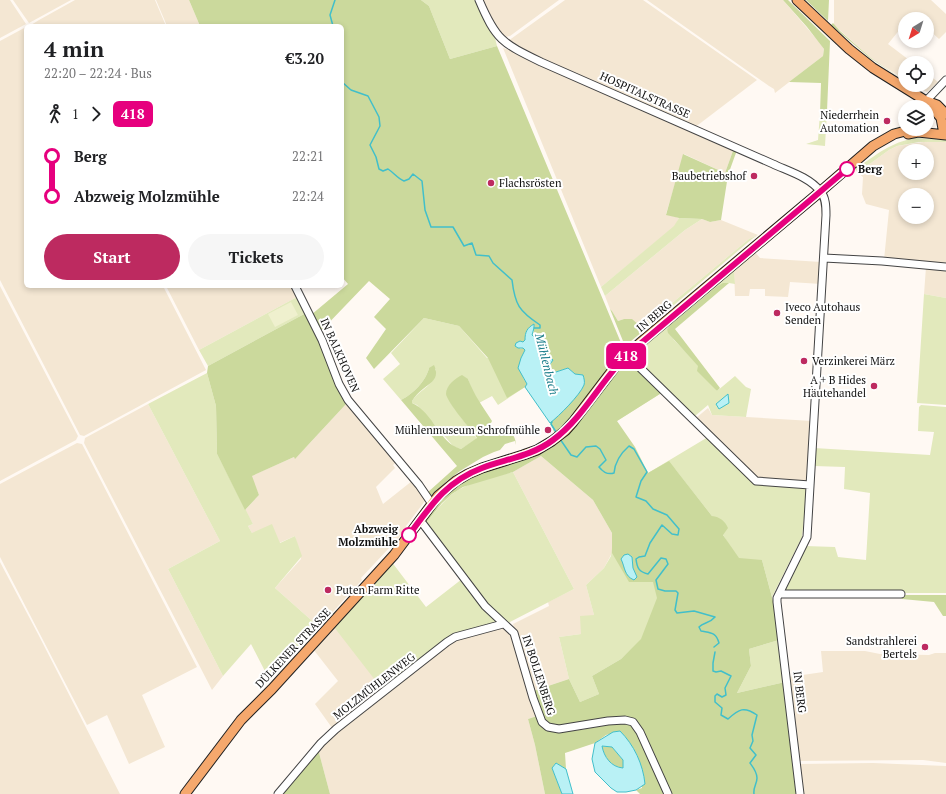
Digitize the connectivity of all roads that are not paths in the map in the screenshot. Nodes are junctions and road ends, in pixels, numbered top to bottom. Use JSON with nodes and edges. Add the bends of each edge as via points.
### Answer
{"nodes":[{"id":1,"x":479,"y":0,"type":"edge"},
{"id":2,"x":796,"y":0,"type":"edge"},
{"id":3,"x":946,"y":80,"type":"edge"},
{"id":4,"x":924,"y":100,"type":"edge"},
{"id":5,"x":927,"y":100,"type":"edge"},
{"id":6,"x":934,"y":104,"type":"edge"},
{"id":7,"x":934,"y":110,"type":"edge"},
{"id":8,"x":946,"y":114,"type":"edge"},
{"id":9,"x":934,"y":130,"type":"edge"},
{"id":10,"x":945,"y":132,"type":"edge"},
{"id":11,"x":898,"y":133,"type":"edge"},
{"id":12,"x":857,"y":161,"type":"junction"},
{"id":13,"x":821,"y":192,"type":"junction"},
{"id":14,"x":824,"y":258,"type":"junction"},
{"id":15,"x":946,"y":267,"type":"edge"},
{"id":16,"x":296,"y":288,"type":"edge"},
{"id":17,"x":627,"y":355,"type":"junction"},
{"id":18,"x":500,"y":462,"type":"joint"},
{"id":19,"x":810,"y":485,"type":"junction"},
{"id":20,"x":432,"y":504,"type":"junction"},
{"id":21,"x":420,"y":520,"type":"junction"},
{"id":22,"x":779,"y":594,"type":"junction"},
{"id":23,"x":901,"y":594,"type":"dead end"},
{"id":24,"x":503,"y":624,"type":"junction"},
{"id":25,"x":185,"y":794,"type":"edge"},
{"id":26,"x":278,"y":794,"type":"edge"},
{"id":27,"x":668,"y":794,"type":"edge"},
{"id":28,"x":800,"y":794,"type":"edge"}],
"edges":[{"from":1,"to":13,"type":"street","name":"HOSPITALSTRASSE","via":[[496,35],[514,49],[773,164],[810,182]]},
{"from":2,"to":4,"type":"main road","via":[[873,68]]},
{"from":3,"to":5,"type":"street"},
{"from":6,"to":8,"type":"main road"},
{"from":7,"to":10,"type":"main road","via":[[939,115]]},
{"from":9,"to":10,"type":"main road"},
{"from":10,"to":12,"type":"main road","name":"IN BERG","via":[[903,135],[891,139]]},
{"from":11,"to":12,"type":"main road","name":"IN BERG","via":[[867,151]]},
{"from":12,"to":13,"type":"main road","name":"IN BERG"},
{"from":13,"to":14,"type":"street","name":"IN BERG","via":[[826,204]]},
{"from":13,"to":17,"type":"main road","name":"IN BERG"},
{"from":14,"to":15,"type":"street"},
{"from":14,"to":19,"type":"street","name":"IN BERG"},
{"from":16,"to":20,"type":"street","name":"IN BALKHOVEN","via":[[348,400]]},
{"from":17,"to":18,"type":"main road","name":"IN BERG","via":[[565,431],[537,450]]},
{"from":17,"to":19,"type":"street","via":[[756,481]]},
{"from":18,"to":20,"type":"main road","name":"DÜLKENER STRASSE","via":[[456,481]]},
{"from":19,"to":22,"type":"street","name":"IN BERG","via":[[807,537]]},
{"from":20,"to":21,"type":"main road","name":"DÜLKENER STRASSE"},
{"from":21,"to":24,"type":"street","name":"IN BOLLENBERG","via":[[485,606]]},
{"from":21,"to":25,"type":"main road","name":"DÜLKENER STRASSE","via":[[394,555],[241,720]]},
{"from":22,"to":23,"type":"street"},
{"from":22,"to":28,"type":"street","name":"IN BERG","via":[[777,602]]},
{"from":24,"to":26,"type":"street","name":"MOLZMÜHLENWEG","via":[[455,637],[447,642],[331,734]]},
{"from":24,"to":27,"type":"street","name":"IN BOLLENBERG","via":[[514,633],[533,698],[544,724],[562,729],[608,721],[633,722]]}]}
